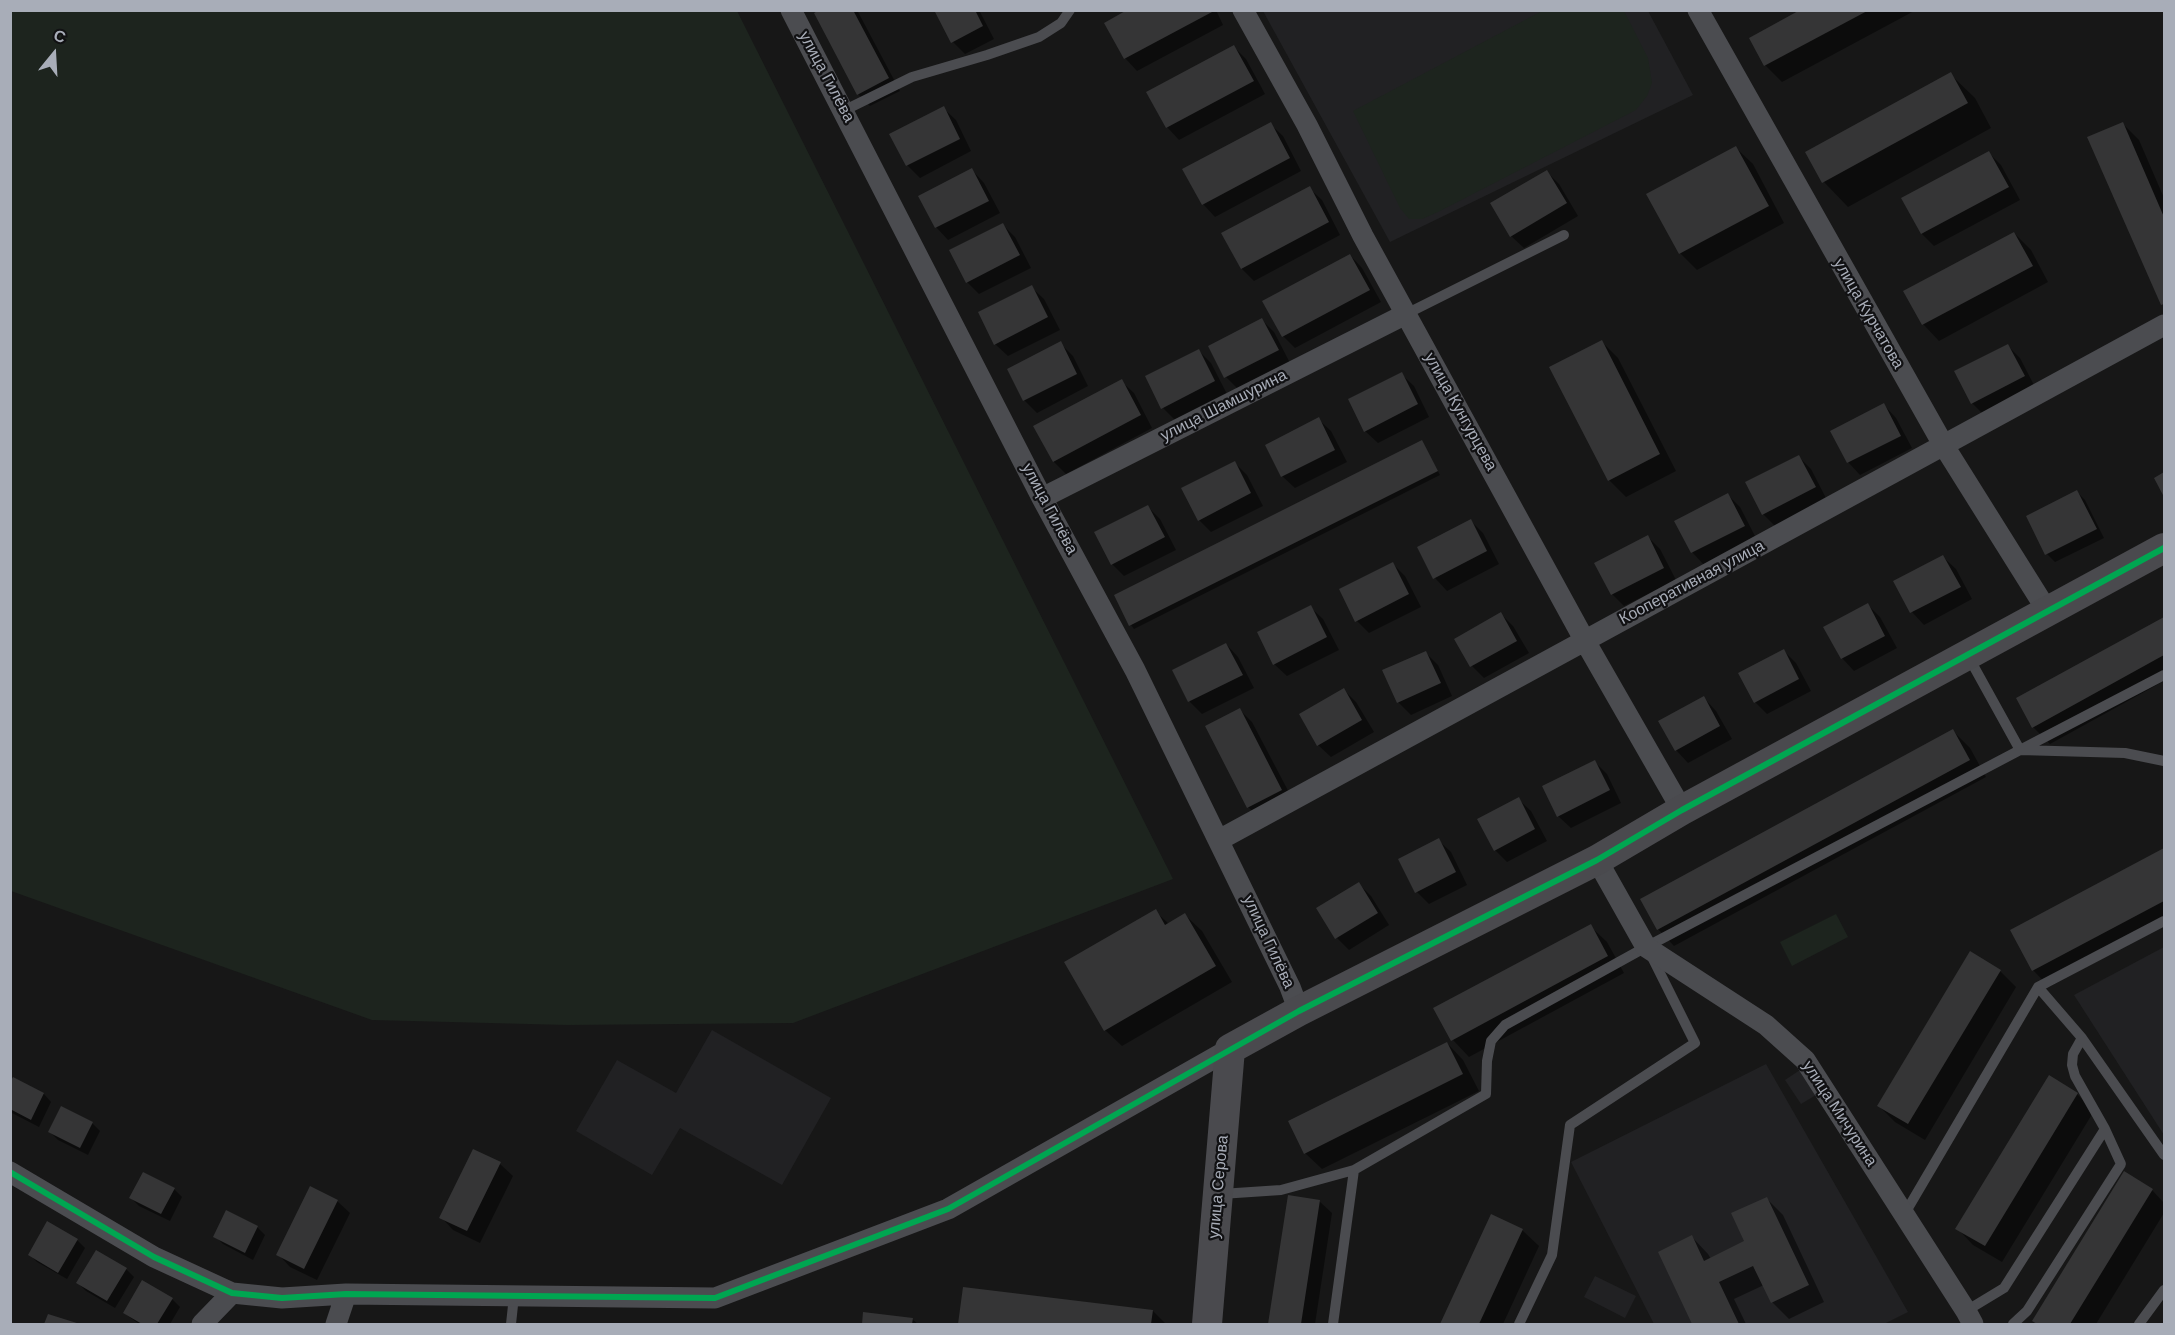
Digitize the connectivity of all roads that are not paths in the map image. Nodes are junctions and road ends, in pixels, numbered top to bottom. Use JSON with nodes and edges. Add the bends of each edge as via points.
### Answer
{"nodes":[{"id":1,"x":790,"y":10,"type":"edge"},
{"id":2,"x":1070,"y":10,"type":"edge"},
{"id":3,"x":1243,"y":10,"type":"edge"},
{"id":4,"x":1698,"y":10,"type":"edge"},
{"id":5,"x":843,"y":111,"type":"junction"},
{"id":6,"x":1564,"y":235,"type":"dead end"},
{"id":7,"x":1406,"y":314,"type":"junction"},
{"id":8,"x":2164,"y":325,"type":"edge"},
{"id":9,"x":1944,"y":446,"type":"junction"},
{"id":10,"x":1042,"y":498,"type":"junction"},
{"id":11,"x":2164,"y":548,"type":"edge"},
{"id":12,"x":2048,"y":612,"type":"junction"},
{"id":13,"x":1585,"y":641,"type":"junction"},
{"id":14,"x":1968,"y":656,"type":"junction"},
{"id":15,"x":2164,"y":675,"type":"edge"},
{"id":16,"x":2020,"y":750,"type":"junction"},
{"id":17,"x":2164,"y":761,"type":"edge"},
{"id":18,"x":1682,"y":810,"type":"junction"},
{"id":19,"x":1220,"y":840,"type":"junction"},
{"id":20,"x":1597,"y":860,"type":"junction"},
{"id":21,"x":2164,"y":921,"type":"edge"},
{"id":22,"x":1646,"y":947,"type":"junction"},
{"id":23,"x":2038,"y":987,"type":"junction"},
{"id":24,"x":1299,"y":1011,"type":"junction"},
{"id":25,"x":2082,"y":1038,"type":"junction"},
{"id":26,"x":1230,"y":1049,"type":"junction"},
{"id":27,"x":2105,"y":1129,"type":"junction"},
{"id":28,"x":2164,"y":1155,"type":"edge"},
{"id":29,"x":1354,"y":1170,"type":"junction"},
{"id":30,"x":10,"y":1172,"type":"edge"},
{"id":31,"x":1218,"y":1194,"type":"junction"},
{"id":32,"x":1904,"y":1215,"type":"junction"},
{"id":33,"x":2164,"y":1290,"type":"edge"},
{"id":34,"x":232,"y":1293,"type":"junction"},
{"id":35,"x":346,"y":1294,"type":"junction"},
{"id":36,"x":514,"y":1296,"type":"junction"},
{"id":37,"x":1969,"y":1318,"type":"edge"},
{"id":38,"x":202,"y":1324,"type":"edge"},
{"id":39,"x":336,"y":1324,"type":"edge"},
{"id":40,"x":511,"y":1324,"type":"edge"},
{"id":41,"x":1207,"y":1324,"type":"edge"},
{"id":42,"x":1333,"y":1324,"type":"edge"},
{"id":43,"x":1519,"y":1324,"type":"edge"},
{"id":44,"x":2013,"y":1324,"type":"edge"},
{"id":45,"x":2139,"y":1324,"type":"edge"}],
"edges":[{"from":1,"to":5,"type":"street","name":"улица Гилёва"},
{"from":2,"to":5,"type":"lane","via":[[1061,23],[1039,37],[912,77]]},
{"from":3,"to":7,"type":"street","name":"улица Кунгурцева"},
{"from":4,"to":9,"type":"street","name":"улица Курчатова"},
{"from":5,"to":10,"type":"street","name":"улица Гилёва"},
{"from":6,"to":7,"type":"lane"},
{"from":7,"to":10,"type":"street","name":"улица Шамшурина"},
{"from":7,"to":13,"type":"street","name":"улица Кунгурцева"},
{"from":8,"to":9,"type":"street","name":"Кооперативная улица"},
{"from":9,"to":12,"type":"street","name":"улица Курчатова"},
{"from":9,"to":13,"type":"street","name":"Кооперативная улица"},
{"from":10,"to":19,"type":"street","name":"улица Гилёва","via":[[1135,670]]},
{"from":11,"to":12,"type":"main road"},
{"from":12,"to":14,"type":"main road"},
{"from":13,"to":18,"type":"street","name":"улица Кунгурцева"},
{"from":13,"to":19,"type":"street","name":"Кооперативная улица"},
{"from":14,"to":16,"type":"lane"},
{"from":14,"to":18,"type":"main road"},
{"from":15,"to":16,"type":"lane"},
{"from":16,"to":17,"type":"lane","via":[[2125,753]]},
{"from":16,"to":22,"type":"lane"},
{"from":18,"to":20,"type":"main road"},
{"from":19,"to":24,"type":"street","name":"улица Гилёва"},
{"from":20,"to":22,"type":"street","name":"улица Мичурина"},
{"from":20,"to":24,"type":"main road"},
{"from":21,"to":23,"type":"lane"},
{"from":22,"to":29,"type":"lane","via":[[1505,1025],[1491,1041],[1486,1094]]},
{"from":22,"to":32,"type":"street","name":"улица Мичурина","via":[[1766,1025],[1805,1060]]},
{"from":22,"to":43,"type":"lane","via":[[1695,1043],[1570,1125],[1552,1255]]},
{"from":23,"to":25,"type":"lane"},
{"from":23,"to":32,"type":"lane"},
{"from":24,"to":26,"type":"main road"},
{"from":25,"to":27,"type":"lane","via":[[2072,1065]]},
{"from":25,"to":28,"type":"lane"},
{"from":26,"to":31,"type":"main road","name":"улица Серова"},
{"from":26,"to":36,"type":"street","via":[[948,1209],[715,1298]]},
{"from":27,"to":37,"type":"lane","via":[[2004,1288]]},
{"from":27,"to":44,"type":"lane","via":[[2121,1164],[2027,1311]]},
{"from":29,"to":31,"type":"lane","via":[[1281,1190]]},
{"from":29,"to":42,"type":"lane"},
{"from":30,"to":34,"type":"street","via":[[154,1257]]},
{"from":31,"to":41,"type":"main road","name":"улица Серова"},
{"from":32,"to":37,"type":"street","name":"улица Мичурина"},
{"from":33,"to":45,"type":"lane"},
{"from":34,"to":35,"type":"street","via":[[282,1298]]},
{"from":34,"to":38,"type":"street"},
{"from":35,"to":36,"type":"street"},
{"from":35,"to":39,"type":"street"},
{"from":36,"to":40,"type":"lane"}]}
